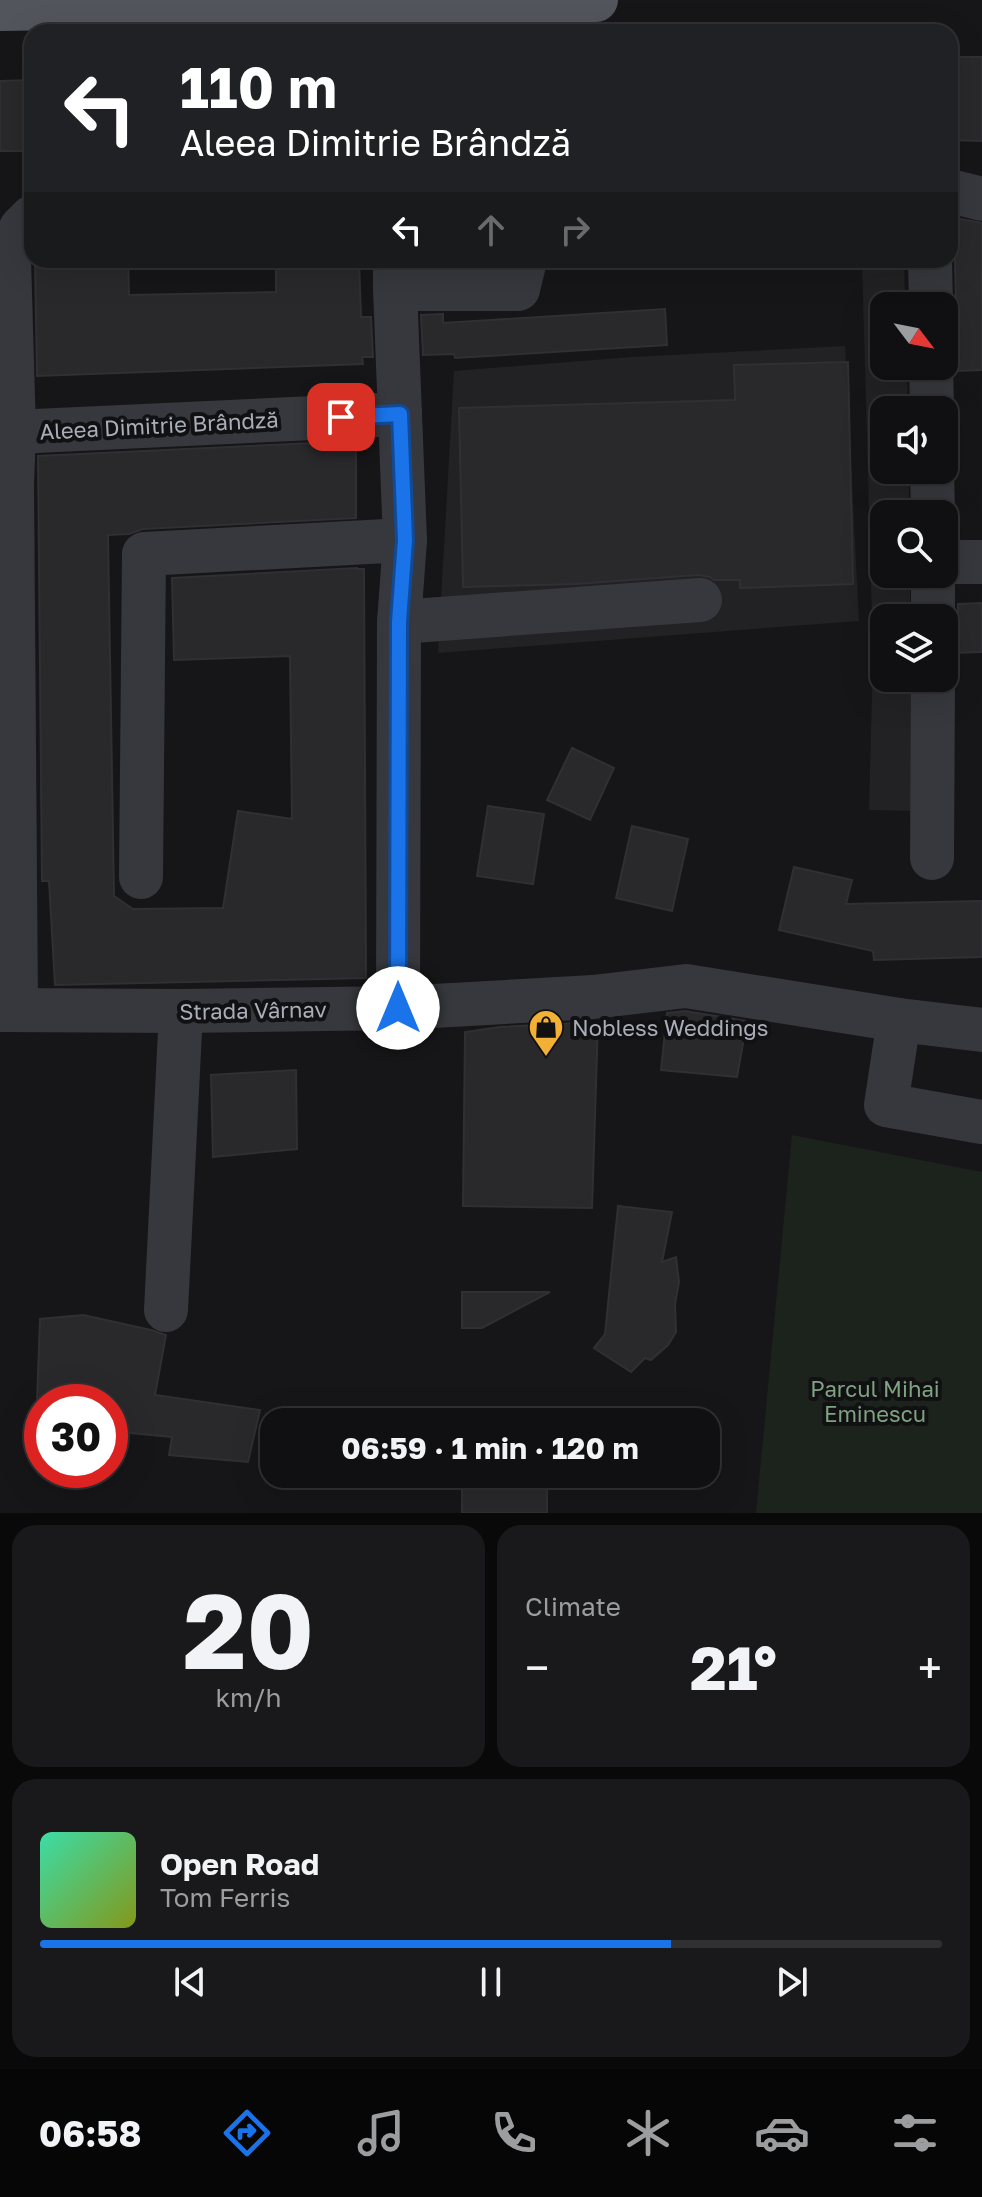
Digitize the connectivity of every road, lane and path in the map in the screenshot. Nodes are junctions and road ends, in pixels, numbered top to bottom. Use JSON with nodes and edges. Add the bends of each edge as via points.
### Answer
{"nodes":[{"id":1,"x":596,"y":0,"type":"edge"},
{"id":2,"x":0,"y":9,"type":"edge"},
{"id":3,"x":420,"y":9,"type":"edge"},
{"id":4,"x":958,"y":193,"type":"edge"},
{"id":5,"x":982,"y":199,"type":"edge"},
{"id":6,"x":24,"y":225,"type":"edge"},
{"id":7,"x":523,"y":268,"type":"edge"},
{"id":8,"x":930,"y":268,"type":"edge"},
{"id":9,"x":395,"y":275,"type":"edge"},
{"id":10,"x":931,"y":292,"type":"edge"},
{"id":11,"x":400,"y":414,"type":"junction"},
{"id":12,"x":14,"y":432,"type":"junction"},
{"id":13,"x":6,"y":484,"type":"edge"},
{"id":14,"x":405,"y":540,"type":"junction"},
{"id":15,"x":958,"y":562,"type":"edge"},
{"id":16,"x":982,"y":562,"type":"edge"},
{"id":17,"x":700,"y":600,"type":"dead end"},
{"id":18,"x":399,"y":622,"type":"junction"},
{"id":19,"x":933,"y":692,"type":"edge"},
{"id":20,"x":932,"y":858,"type":"dead end"},
{"id":21,"x":141,"y":877,"type":"dead end"},
{"id":22,"x":398,"y":1008,"type":"junction"},
{"id":23,"x":8,"y":1010,"type":"edge"},
{"id":24,"x":181,"y":1011,"type":"junction"},
{"id":25,"x":899,"y":1020,"type":"junction"},
{"id":26,"x":982,"y":1030,"type":"edge"},
{"id":27,"x":982,"y":1122,"type":"edge"},
{"id":28,"x":166,"y":1310,"type":"dead end"}],
"edges":[{"from":1,"to":3,"type":"main road"},
{"from":2,"to":3,"type":"main road"},
{"from":4,"to":5,"type":"street"},
{"from":6,"to":12,"type":"street","name":"Aleea Dimitrie Brândză","via":[[9,259]]},
{"from":7,"to":9,"type":"street","via":[[518,289]]},
{"from":8,"to":10,"type":"street"},
{"from":9,"to":11,"type":"street"},
{"from":11,"to":12,"type":"street","name":"Aleea Dimitrie Brândză"},
{"from":11,"to":14,"type":"street"},
{"from":12,"to":13,"type":"street","name":"Aleea Dimitrie Brândză"},
{"from":13,"to":23,"type":"street","name":"Aleea Dimitrie Brândză"},
{"from":14,"to":18,"type":"street"},
{"from":14,"to":21,"type":"street","via":[[144,554]]},
{"from":15,"to":16,"type":"street"},
{"from":17,"to":18,"type":"street"},
{"from":18,"to":22,"type":"street"},
{"from":19,"to":20,"type":"street"},
{"from":22,"to":24,"type":"street","name":"Strada Vârnav"},
{"from":22,"to":25,"type":"street","name":"Strada Vârnav","via":[[686,986]]},
{"from":23,"to":24,"type":"street","name":"Strada Vârnav"},
{"from":24,"to":28,"type":"street"},
{"from":25,"to":26,"type":"street","name":"Strada Vârnav"},
{"from":25,"to":27,"type":"street","via":[[886,1105]]}]}
